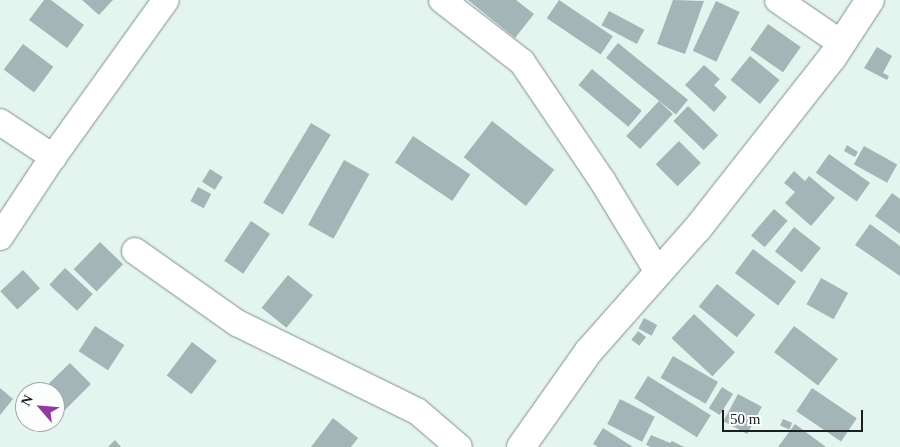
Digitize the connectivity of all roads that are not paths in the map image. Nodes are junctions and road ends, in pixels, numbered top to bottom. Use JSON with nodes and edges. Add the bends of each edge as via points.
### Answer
{"nodes":[{"id":1,"x":166,"y":0,"type":"edge"},
{"id":2,"x":442,"y":0,"type":"edge"},
{"id":3,"x":778,"y":0,"type":"edge"},
{"id":4,"x":870,"y":0,"type":"edge"},
{"id":5,"x":841,"y":43,"type":"junction"},
{"id":6,"x":0,"y":122,"type":"edge"},
{"id":7,"x":53,"y":157,"type":"junction"},
{"id":8,"x":0,"y":237,"type":"edge"},
{"id":9,"x":136,"y":251,"type":"dead end"},
{"id":10,"x":658,"y":272,"type":"junction"},
{"id":11,"x":459,"y":447,"type":"edge"},
{"id":12,"x":521,"y":447,"type":"edge"}],
"edges":[{"from":1,"to":7,"type":"street"},
{"from":2,"to":10,"type":"street","via":[[522,62],[602,180]]},
{"from":3,"to":5,"type":"street"},
{"from":4,"to":5,"type":"main road"},
{"from":5,"to":10,"type":"main road","via":[[698,228]]},
{"from":6,"to":7,"type":"street"},
{"from":7,"to":8,"type":"street"},
{"from":9,"to":11,"type":"street","via":[[237,323],[416,412]]},
{"from":10,"to":12,"type":"main road","via":[[589,351]]}]}
